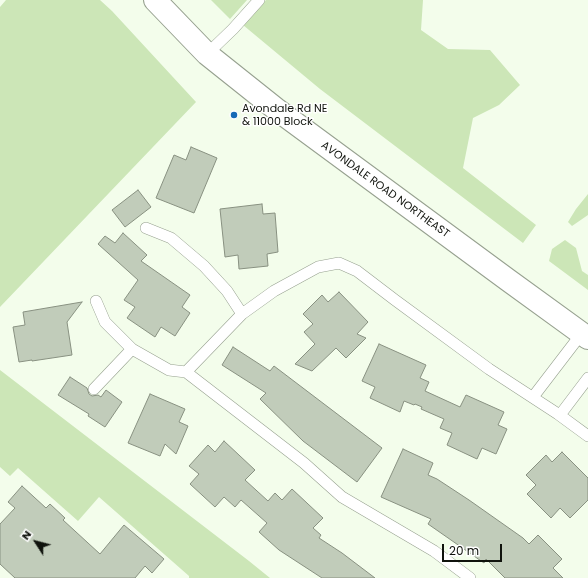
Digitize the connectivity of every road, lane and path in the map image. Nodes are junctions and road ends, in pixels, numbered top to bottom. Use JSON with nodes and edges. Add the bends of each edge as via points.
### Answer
{"nodes":[{"id":1,"x":155,"y":0,"type":"edge"},
{"id":2,"x":259,"y":0,"type":"edge"},
{"id":3,"x":208,"y":54,"type":"junction"},
{"id":4,"x":146,"y":228,"type":"dead end"},
{"id":5,"x":96,"y":301,"type":"dead end"},
{"id":6,"x":242,"y":314,"type":"junction"},
{"id":7,"x":585,"y":336,"type":"edge"},
{"id":8,"x":132,"y":349,"type":"junction"},
{"id":9,"x":186,"y":372,"type":"junction"},
{"id":10,"x":588,"y":378,"type":"edge"},
{"id":11,"x":94,"y":389,"type":"dead end"},
{"id":12,"x":533,"y":397,"type":"junction"},
{"id":13,"x":560,"y":415,"type":"junction"},
{"id":14,"x":588,"y":436,"type":"edge"},
{"id":15,"x":470,"y":578,"type":"edge"}],
"edges":[{"from":1,"to":3,"type":"main road","name":"AVONDALE ROAD NORTHEAST"},
{"from":2,"to":3,"type":"lane"},
{"from":3,"to":7,"type":"main road","name":"AVONDALE ROAD NORTHEAST","via":[[276,109]]},
{"from":4,"to":6,"type":"lane","via":[[171,238],[204,266],[228,291]]},
{"from":5,"to":8,"type":"lane","via":[[105,322]]},
{"from":6,"to":9,"type":"lane"},
{"from":6,"to":12,"type":"lane","via":[[274,291],[318,266],[339,263],[357,271],[488,369]]},
{"from":7,"to":12,"type":"lane"},
{"from":8,"to":9,"type":"lane","via":[[169,370]]},
{"from":8,"to":11,"type":"lane"},
{"from":9,"to":15,"type":"lane","via":[[304,463],[342,497],[434,551]]},
{"from":10,"to":13,"type":"lane"},
{"from":12,"to":13,"type":"lane"},
{"from":13,"to":14,"type":"lane"}]}
